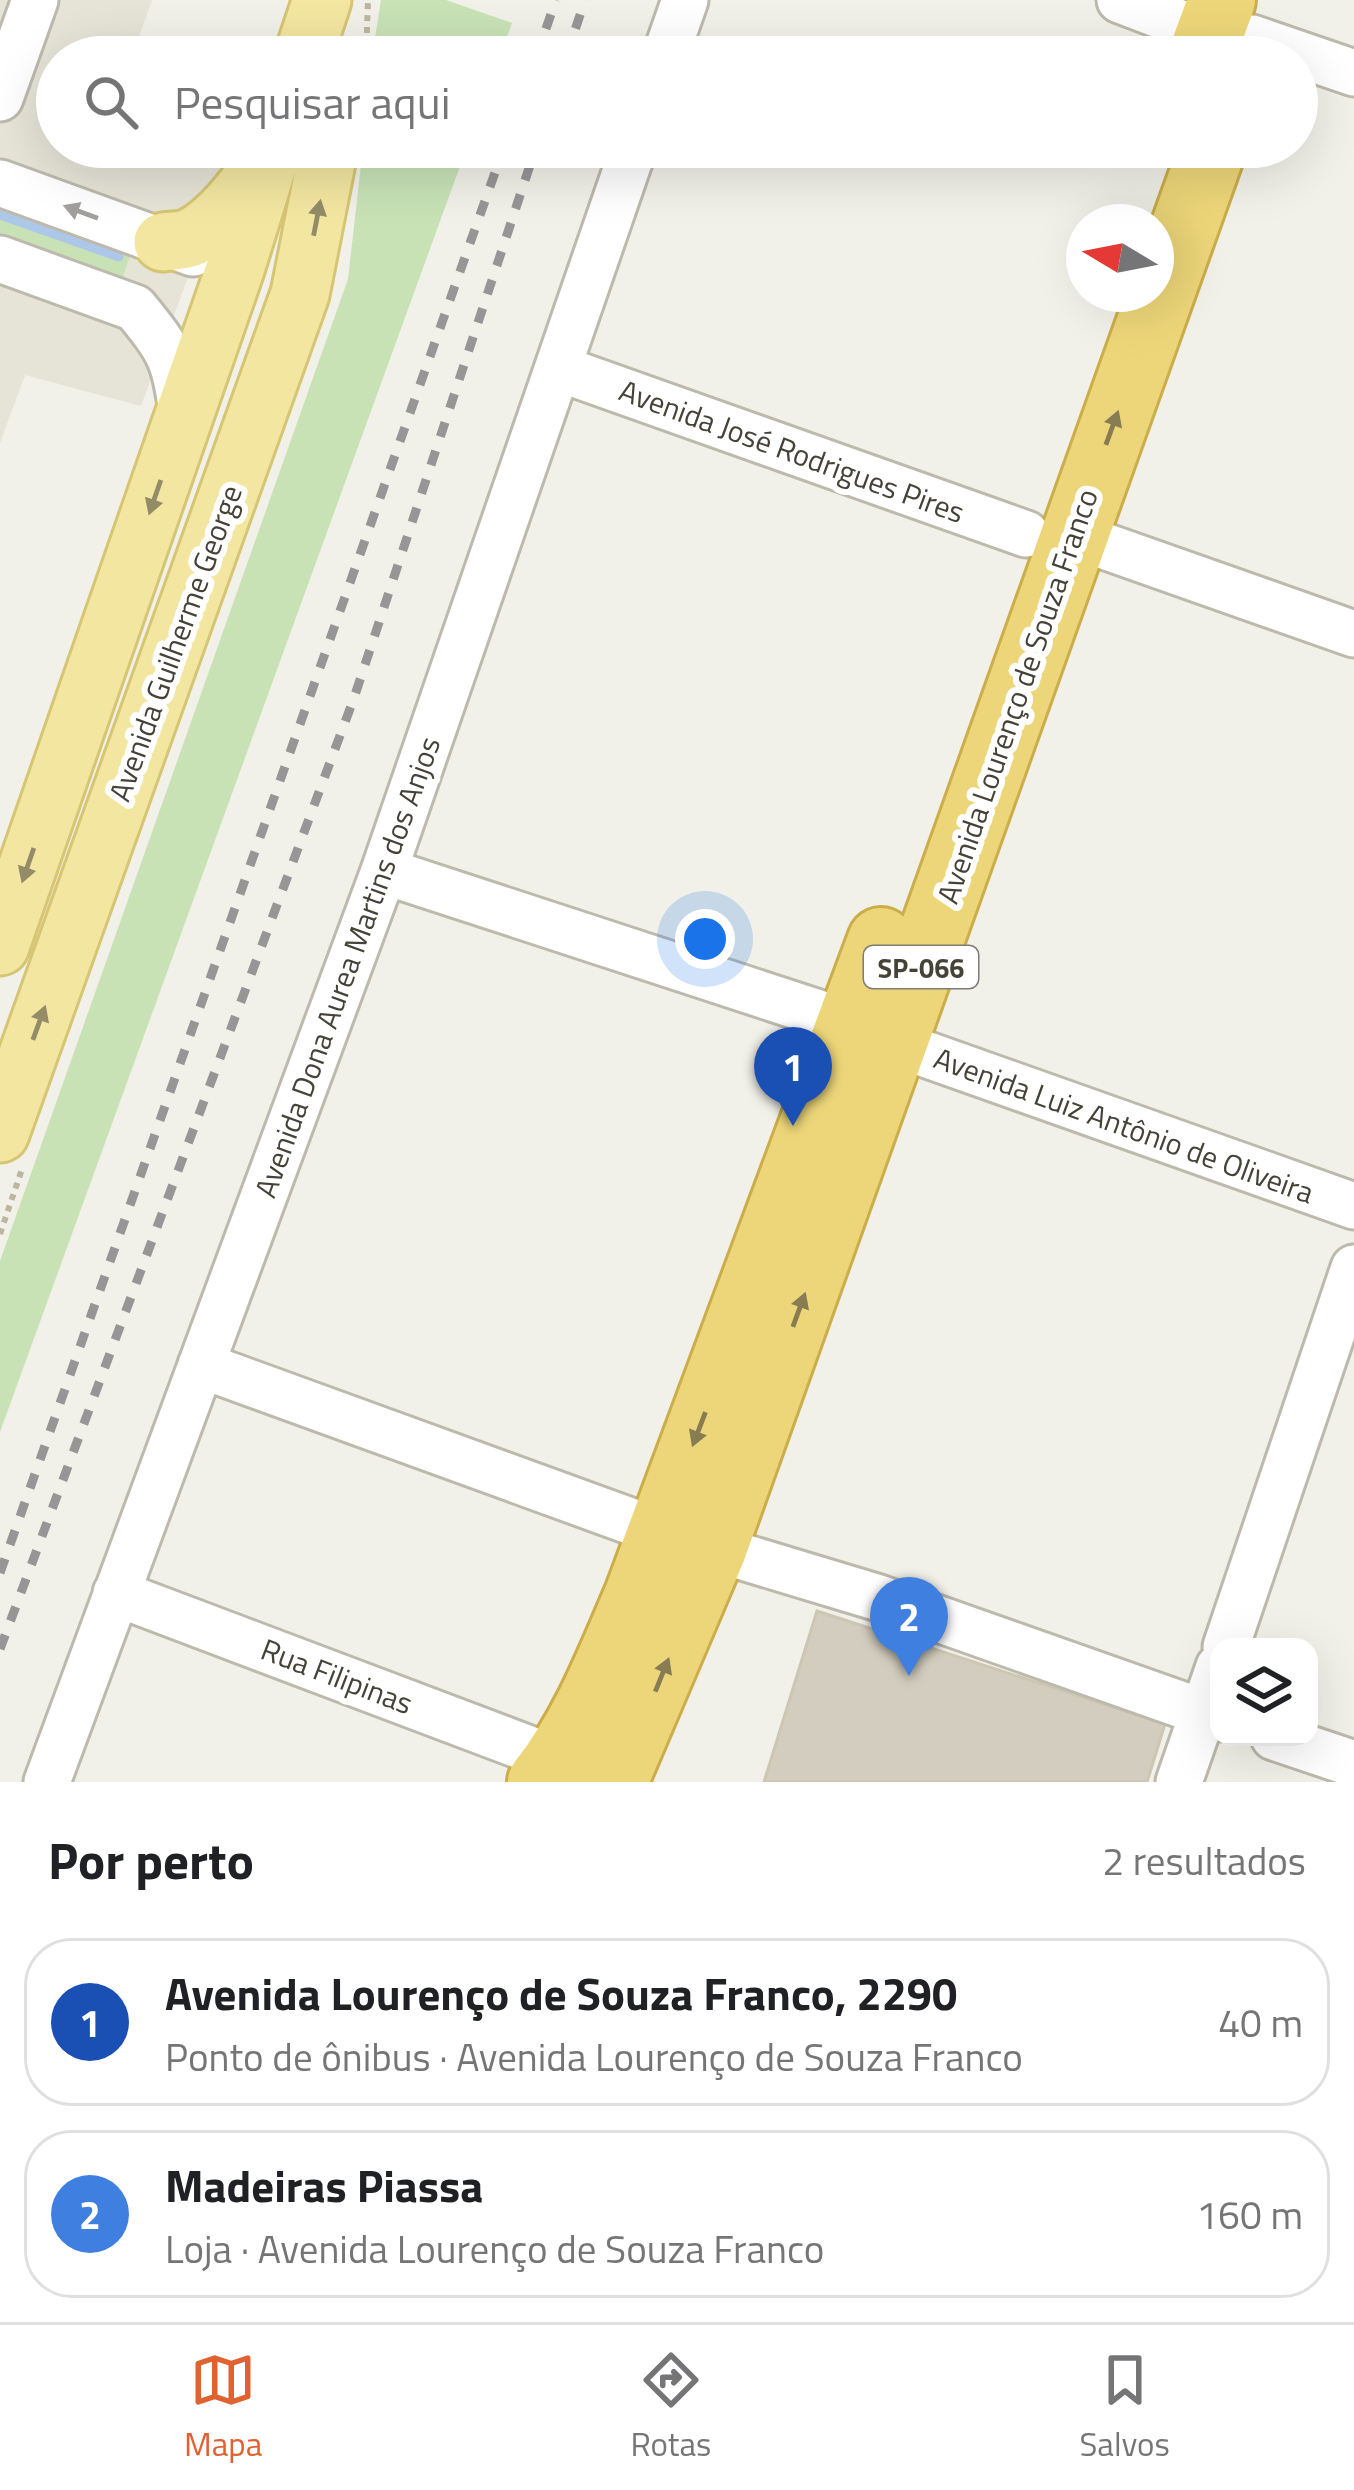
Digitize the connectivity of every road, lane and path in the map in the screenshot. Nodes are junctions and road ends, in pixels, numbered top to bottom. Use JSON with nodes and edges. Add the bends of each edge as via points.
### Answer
{"nodes":[{"id":1,"x":35,"y":0,"type":"edge"},
{"id":2,"x":322,"y":0,"type":"edge"},
{"id":3,"x":357,"y":0,"type":"edge"},
{"id":4,"x":368,"y":0,"type":"edge"},
{"id":5,"x":685,"y":0,"type":"edge"},
{"id":6,"x":1120,"y":0,"type":"edge"},
{"id":7,"x":1232,"y":31,"type":"edge"},
{"id":8,"x":310,"y":36,"type":"edge"},
{"id":9,"x":348,"y":36,"type":"edge"},
{"id":10,"x":366,"y":36,"type":"edge"},
{"id":11,"x":672,"y":36,"type":"edge"},
{"id":12,"x":1318,"y":61,"type":"edge"},
{"id":13,"x":1354,"y":73,"type":"edge"},
{"id":14,"x":0,"y":98,"type":"edge"},
{"id":15,"x":259,"y":168,"type":"edge"},
{"id":16,"x":266,"y":168,"type":"edge"},
{"id":17,"x":324,"y":168,"type":"edge"},
{"id":18,"x":627,"y":168,"type":"edge"},
{"id":19,"x":1160,"y":168,"type":"edge"},
{"id":20,"x":1204,"y":168,"type":"edge"},
{"id":21,"x":0,"y":183,"type":"edge"},
{"id":22,"x":1147,"y":204,"type":"edge"},
{"id":23,"x":163,"y":242,"type":"junction"},
{"id":24,"x":0,"y":260,"type":"edge"},
{"id":25,"x":236,"y":268,"type":"junction"},
{"id":26,"x":136,"y":308,"type":"junction"},
{"id":27,"x":1109,"y":312,"type":"edge"},
{"id":28,"x":558,"y":368,"type":"junction"},
{"id":29,"x":183,"y":417,"type":"junction"},
{"id":30,"x":248,"y":438,"type":"junction"},
{"id":31,"x":1050,"y":535,"type":"junction"},
{"id":32,"x":1354,"y":634,"type":"edge"},
{"id":33,"x":384,"y":871,"type":"junction"},
{"id":34,"x":0,"y":946,"type":"edge"},
{"id":35,"x":873,"y":1034,"type":"junction"},
{"id":36,"x":0,"y":1133,"type":"edge"},
{"id":37,"x":1354,"y":1207,"type":"edge"},
{"id":38,"x":1354,"y":1268,"type":"edge"},
{"id":39,"x":201,"y":1365,"type":"junction"},
{"id":40,"x":687,"y":1541,"type":"junction"},
{"id":41,"x":116,"y":1593,"type":"junction"},
{"id":42,"x":1229,"y":1638,"type":"edge"},
{"id":43,"x":1210,"y":1716,"type":"edge"},
{"id":44,"x":1210,"y":1718,"type":"edge"},
{"id":45,"x":1300,"y":1746,"type":"edge"},
{"id":46,"x":1354,"y":1765,"type":"edge"},
{"id":47,"x":571,"y":1775,"type":"edge"},
{"id":48,"x":47,"y":1782,"type":"edge"},
{"id":49,"x":1179,"y":1782,"type":"edge"}],
"edges":[{"from":1,"to":14,"type":"street"},
{"from":2,"to":8,"type":"main road"},
{"from":3,"to":9,"type":"main road"},
{"from":4,"to":10,"type":"path"},
{"from":5,"to":11,"type":"street"},
{"from":6,"to":7,"type":"street"},
{"from":12,"to":13,"type":"street"},
{"from":15,"to":23,"type":"main road","via":[[208,225]]},
{"from":16,"to":25,"type":"main road"},
{"from":30,"to":17,"type":"main road","name":"Avenida Guilherme George","one_way":true,"via":[[300,294]]},
{"from":18,"to":28,"type":"street","name":"Avenida Dona Aurea Martins dos Anjos"},
{"from":19,"to":22,"type":"highway"},
{"from":31,"to":20,"type":"highway","name":"Avenida Lourenço de Souza Franco","number":"SP-066","one_way":true},
{"from":23,"to":21,"type":"street","one_way":true},
{"from":23,"to":25,"type":"street"},
{"from":23,"to":26,"type":"street","via":[[163,273]]},
{"from":24,"to":26,"type":"street"},
{"from":25,"to":29,"type":"main road"},
{"from":25,"to":30,"type":"main road","via":[[272,280],[280,301]]},
{"from":26,"to":29,"type":"street","via":[[167,346]]},
{"from":27,"to":31,"type":"highway","name":"Avenida Lourenço de Souza Franco","number":"SP-066"},
{"from":28,"to":31,"type":"street","name":"Avenida José Rodrigues Pires"},
{"from":28,"to":33,"type":"street","name":"Avenida Dona Aurea Martins dos Anjos"},
{"from":29,"to":34,"type":"main road","one_way":true},
{"from":36,"to":30,"type":"main road","name":"Avenida Guilherme George","one_way":true},
{"from":31,"to":32,"type":"street","name":"Avenida José Rodrigues Pires"},
{"from":31,"to":35,"type":"highway","name":"Avenida Lourenço de Souza Franco","number":"SP-066"},
{"from":33,"to":35,"type":"street","name":"Avenida Luiz Antônio de Oliveira"},
{"from":33,"to":39,"type":"street","name":"Avenida Dona Aurea Martins dos Anjos"},
{"from":35,"to":37,"type":"street","name":"Avenida Luiz Antônio de Oliveira"},
{"from":35,"to":40,"type":"highway","name":"Avenida Lourenço de Souza Franco","number":"SP-066"},
{"from":38,"to":42,"type":"street"},
{"from":39,"to":40,"type":"street"},
{"from":39,"to":41,"type":"street","name":"Avenida Dona Aurea Martins dos Anjos"},
{"from":40,"to":43,"type":"street","via":[[879,1598]]},
{"from":40,"to":47,"type":"highway","name":"Avenida Lourenço de Souza Franco","number":"SP-066"},
{"from":41,"to":47,"type":"street","name":"Rua Filipinas"},
{"from":41,"to":48,"type":"street","name":"Avenida Dona Aurea Martins dos Anjos"},
{"from":44,"to":49,"type":"street"},
{"from":45,"to":46,"type":"street"}]}
